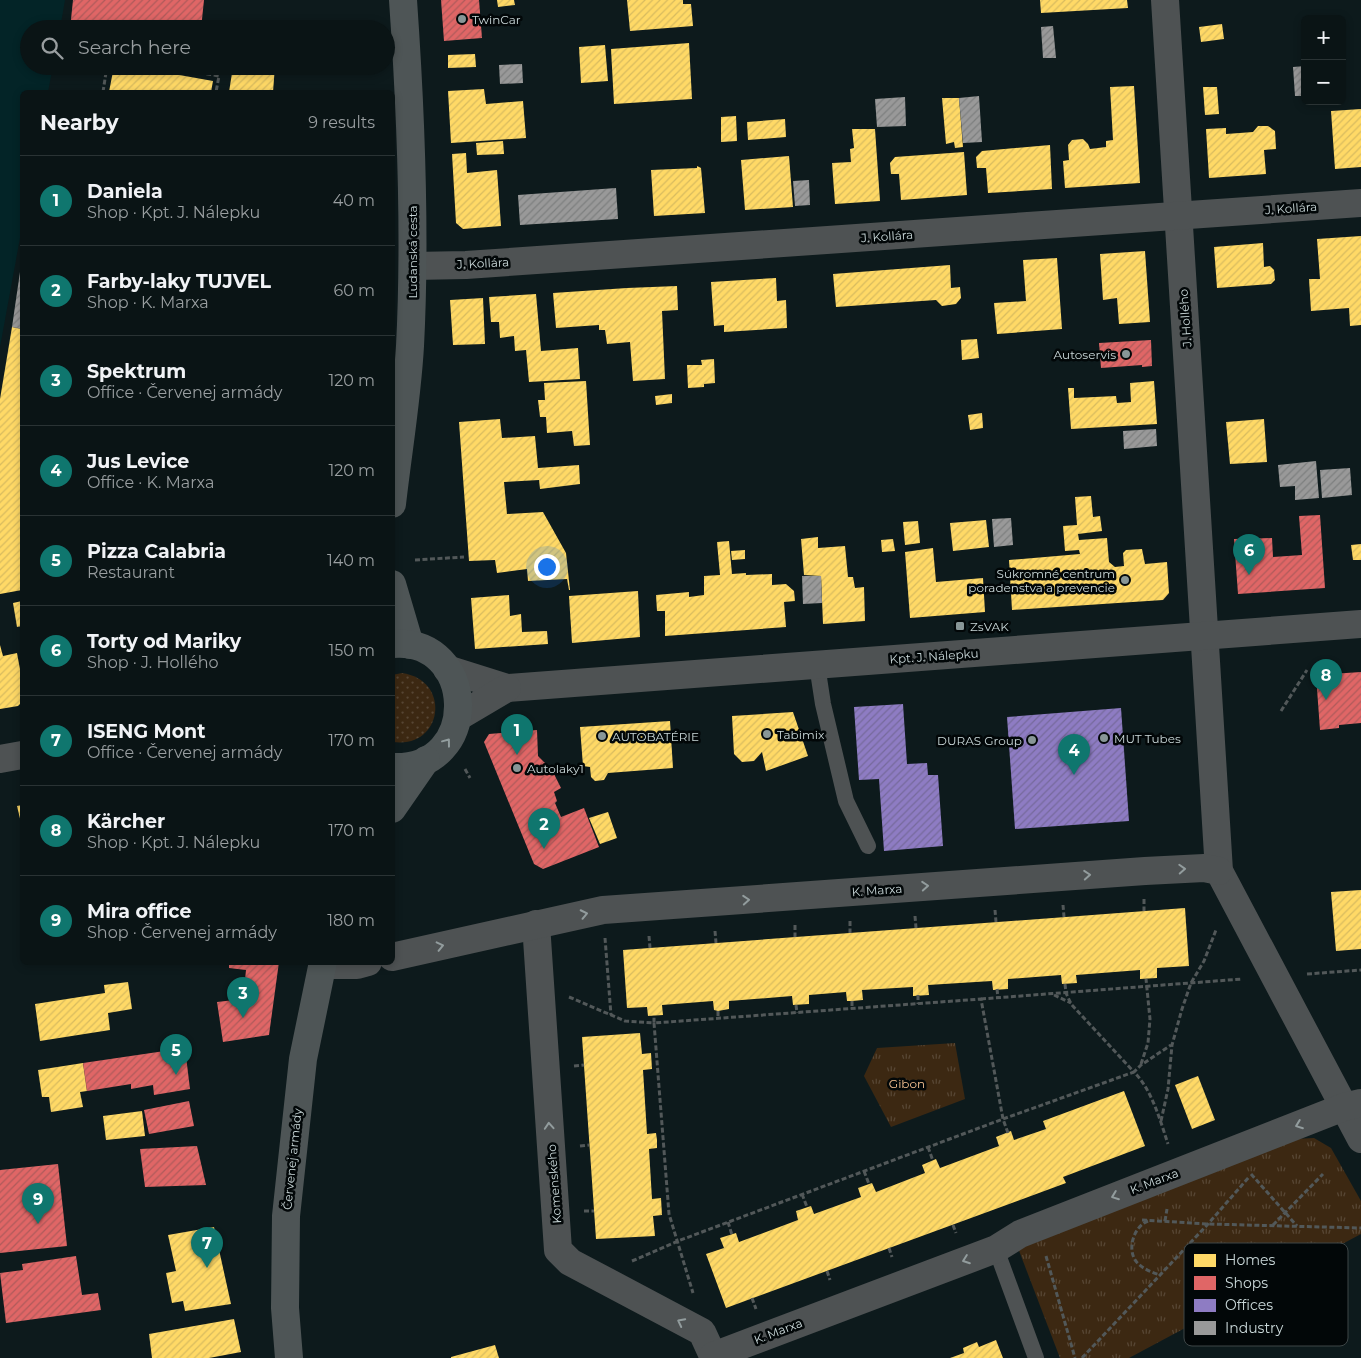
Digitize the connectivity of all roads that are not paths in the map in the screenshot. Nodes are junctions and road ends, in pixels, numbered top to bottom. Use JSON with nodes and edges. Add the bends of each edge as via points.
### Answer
{"nodes":[{"id":1,"x":403,"y":0,"type":"edge"},
{"id":2,"x":1165,"y":0,"type":"edge"},
{"id":3,"x":1361,"y":203,"type":"edge"},
{"id":4,"x":1179,"y":216,"type":"junction"},
{"id":5,"x":413,"y":266,"type":"junction"},
{"id":6,"x":395,"y":479,"type":"edge"},
{"id":7,"x":395,"y":604,"type":"edge"},
{"id":8,"x":1361,"y":624,"type":"edge"},
{"id":9,"x":1205,"y":636,"type":"junction"},
{"id":10,"x":401,"y":645,"type":"edge"},
{"id":11,"x":817,"y":665,"type":"junction"},
{"id":12,"x":448,"y":669,"type":"junction"},
{"id":13,"x":507,"y":688,"type":"junction"},
{"id":14,"x":458,"y":717,"type":"junction"},
{"id":15,"x":20,"y":755,"type":"edge"},
{"id":16,"x":0,"y":759,"type":"edge"},
{"id":17,"x":426,"y":760,"type":"junction"},
{"id":18,"x":395,"y":767,"type":"edge"},
{"id":19,"x":395,"y":805,"type":"edge"},
{"id":20,"x":868,"y":846,"type":"dead end"},
{"id":21,"x":1219,"y":871,"type":"junction"},
{"id":22,"x":536,"y":924,"type":"junction"},
{"id":23,"x":395,"y":956,"type":"edge"},
{"id":24,"x":322,"y":965,"type":"edge"},
{"id":25,"x":1353,"y":1105,"type":"edge"},
{"id":26,"x":1361,"y":1139,"type":"edge"},
{"id":27,"x":996,"y":1249,"type":"junction"},
{"id":28,"x":713,"y":1357,"type":"edge"},
{"id":29,"x":289,"y":1358,"type":"edge"},
{"id":30,"x":1036,"y":1358,"type":"edge"}],
"edges":[{"from":1,"to":5,"type":"street","name":"Ludanská cesta"},
{"from":2,"to":4,"type":"street","name":"J. Hollého"},
{"from":3,"to":4,"type":"street","name":"J. Kollára"},
{"from":4,"to":5,"type":"street","name":"J. Kollára","via":[[486,264]]},
{"from":4,"to":9,"type":"street","name":"J. Hollého"},
{"from":5,"to":6,"type":"street","name":"Ludanská cesta","via":[[408,370]]},
{"from":7,"to":10,"type":"street"},
{"from":8,"to":9,"type":"street","name":"Kpt. J. Nálepku"},
{"from":9,"to":11,"type":"street","name":"Kpt. J. Nálepku"},
{"from":9,"to":21,"type":"street"},
{"from":10,"to":12,"type":"street","via":[[431,653]]},
{"from":11,"to":13,"type":"street","name":"Kpt. J. Nálepku"},
{"from":11,"to":20,"type":"lane","via":[[846,801]]},
{"from":12,"to":13,"type":"street","name":"Kpt. J. Nálepku"},
{"from":12,"to":14,"type":"street","via":[[458,692]]},
{"from":13,"to":14,"type":"street","name":"Kpt. J. Nálepku"},
{"from":17,"to":14,"type":"street","one_way":true,"via":[[439,752],[449,739]]},
{"from":15,"to":16,"type":"street"},
{"from":17,"to":18,"type":"street"},
{"from":17,"to":19,"type":"street"},
{"from":22,"to":21,"type":"street","name":"K. Marxa","one_way":true,"via":[[613,909],[1145,871],[1204,868]]},
{"from":21,"to":25,"type":"street"},
{"from":23,"to":22,"type":"street","name":"K. Marxa","one_way":true},
{"from":28,"to":22,"type":"street","name":"Komenského","one_way":true,"via":[[702,1332],[581,1269],[567,1261],[558,1250]]},
{"from":24,"to":29,"type":"street","name":"Červenej armády","via":[[303,1060],[286,1216],[285,1308]]},
{"from":25,"to":26,"type":"street"},
{"from":25,"to":27,"type":"street","name":"K. Marxa","one_way":true,"via":[[1020,1234]]},
{"from":27,"to":28,"type":"street","name":"K. Marxa","one_way":true},
{"from":27,"to":30,"type":"lane"}]}
